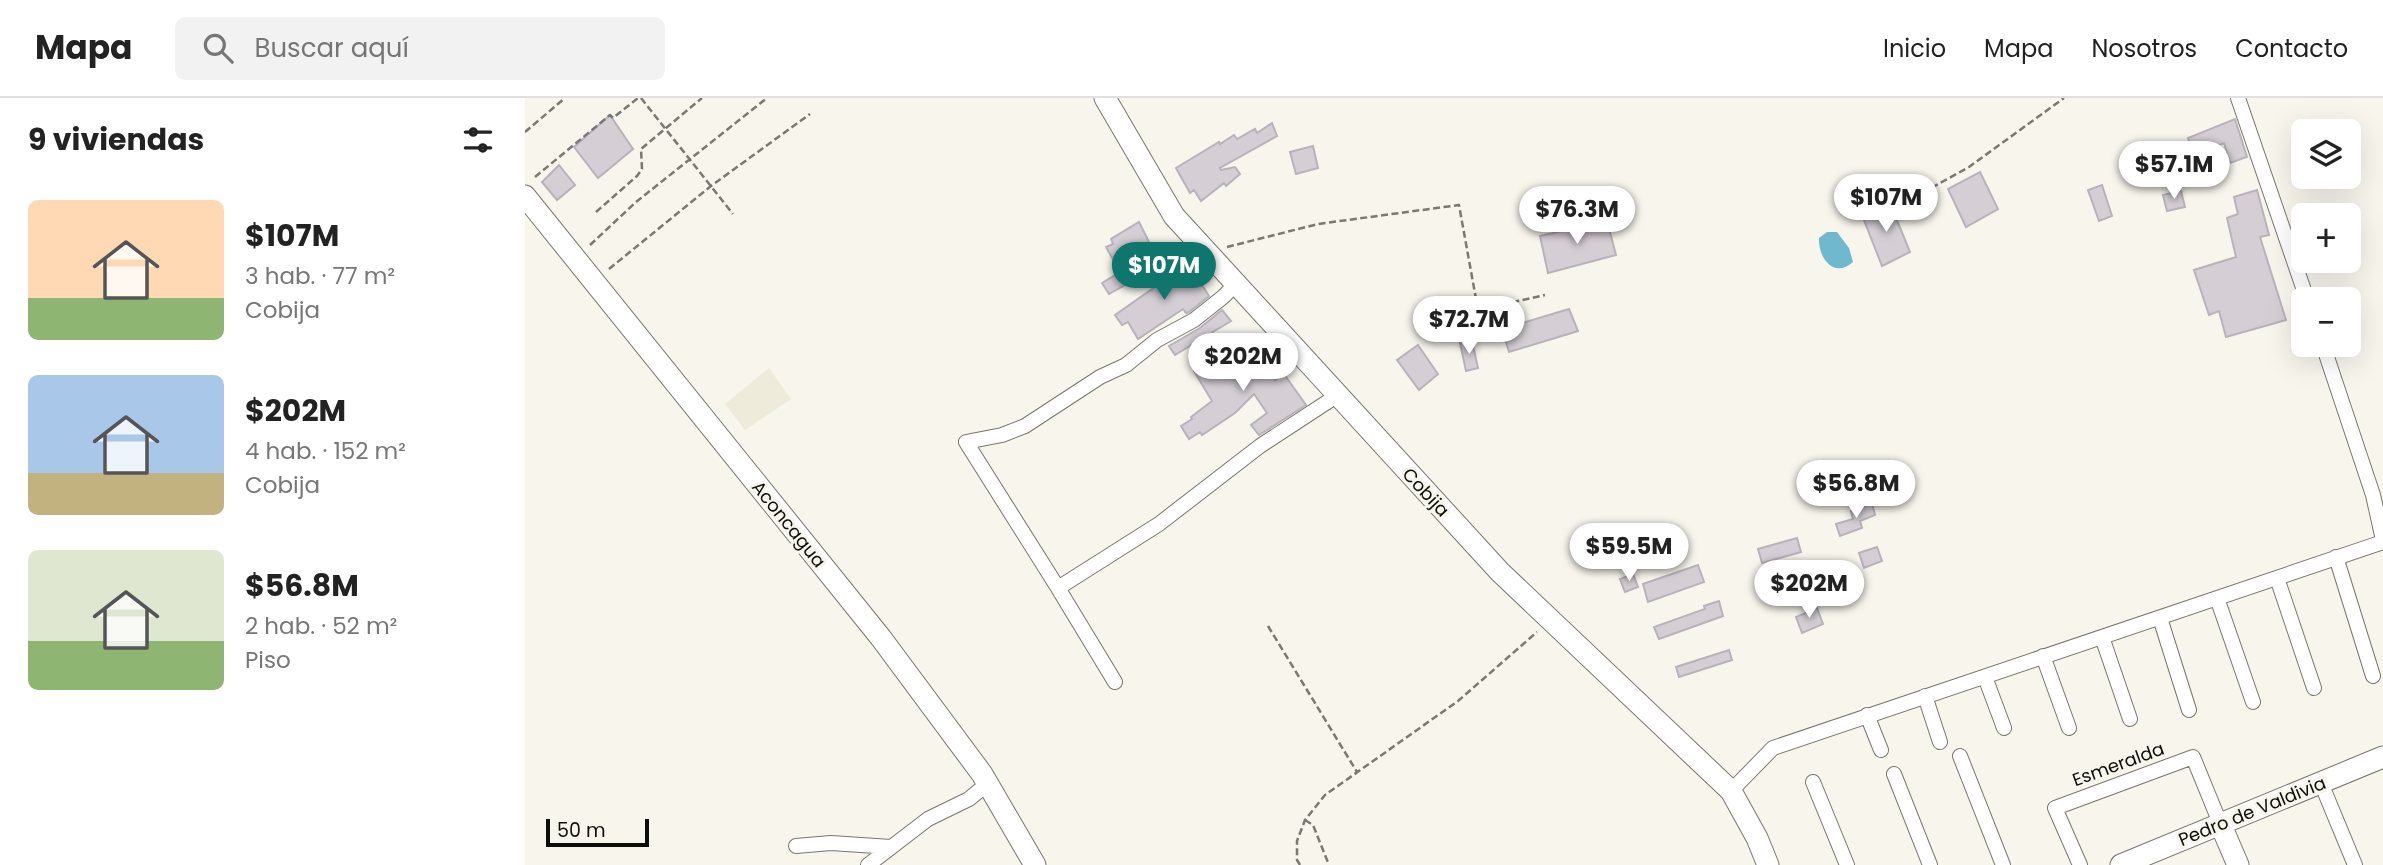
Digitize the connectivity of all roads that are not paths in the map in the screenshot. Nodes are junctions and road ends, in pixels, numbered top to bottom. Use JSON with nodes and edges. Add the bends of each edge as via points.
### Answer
{"nodes":[{"id":1,"x":1105,"y":98,"type":"edge"},
{"id":2,"x":2238,"y":98,"type":"edge"},
{"id":3,"x":525,"y":197,"type":"edge"},
{"id":4,"x":1236,"y":284,"type":"junction"},
{"id":5,"x":2303,"y":287,"type":"edge"},
{"id":6,"x":2327,"y":357,"type":"edge"},
{"id":7,"x":1338,"y":395,"type":"junction"},
{"id":8,"x":2378,"y":493,"type":"edge"},
{"id":9,"x":2383,"y":541,"type":"edge"},
{"id":10,"x":2336,"y":557,"type":"junction"},
{"id":11,"x":2277,"y":578,"type":"junction"},
{"id":12,"x":1058,"y":588,"type":"junction"},
{"id":13,"x":2217,"y":598,"type":"junction"},
{"id":14,"x":2160,"y":618,"type":"junction"},
{"id":15,"x":2102,"y":637,"type":"junction"},
{"id":16,"x":2043,"y":656,"type":"junction"},
{"id":17,"x":2373,"y":676,"type":"dead end"},
{"id":18,"x":1985,"y":677,"type":"junction"},
{"id":19,"x":1115,"y":682,"type":"dead end"},
{"id":20,"x":2314,"y":688,"type":"dead end"},
{"id":21,"x":1925,"y":696,"type":"junction"},
{"id":22,"x":2253,"y":702,"type":"dead end"},
{"id":23,"x":2189,"y":710,"type":"dead end"},
{"id":24,"x":1867,"y":715,"type":"junction"},
{"id":25,"x":2130,"y":719,"type":"dead end"},
{"id":26,"x":2004,"y":728,"type":"dead end"},
{"id":27,"x":2069,"y":728,"type":"dead end"},
{"id":28,"x":1940,"y":742,"type":"dead end"},
{"id":29,"x":1881,"y":750,"type":"dead end"},
{"id":30,"x":1960,"y":756,"type":"dead end"},
{"id":31,"x":2383,"y":757,"type":"edge"},
{"id":32,"x":1894,"y":774,"type":"dead end"},
{"id":33,"x":1813,"y":782,"type":"dead end"},
{"id":34,"x":2321,"y":783,"type":"junction"},
{"id":35,"x":988,"y":784,"type":"junction"},
{"id":36,"x":1731,"y":791,"type":"junction"},
{"id":37,"x":2220,"y":823,"type":"junction"},
{"id":38,"x":796,"y":846,"type":"dead end"},
{"id":39,"x":891,"y":847,"type":"junction"},
{"id":40,"x":868,"y":865,"type":"edge"},
{"id":41,"x":1035,"y":865,"type":"edge"},
{"id":42,"x":1768,"y":865,"type":"edge"},
{"id":43,"x":1847,"y":865,"type":"edge"},
{"id":44,"x":1930,"y":865,"type":"edge"},
{"id":45,"x":2003,"y":865,"type":"edge"},
{"id":46,"x":2080,"y":865,"type":"edge"},
{"id":47,"x":2121,"y":865,"type":"edge"},
{"id":48,"x":2238,"y":865,"type":"edge"},
{"id":49,"x":2355,"y":865,"type":"edge"}],
"edges":[{"from":1,"to":4,"type":"street","name":"Cobija","via":[[1174,216]]},
{"from":2,"to":5,"type":"street"},
{"from":3,"to":35,"type":"street","name":"Aconcagua","via":[[881,638]]},
{"from":4,"to":7,"type":"street","name":"Cobija"},
{"from":4,"to":12,"type":"street","via":[[1194,320],[1025,426],[966,442]]},
{"from":6,"to":8,"type":"street"},
{"from":7,"to":12,"type":"street","via":[[1260,446],[1159,524]]},
{"from":7,"to":36,"type":"street","name":"Cobija","via":[[1500,572]]},
{"from":8,"to":9,"type":"street"},
{"from":9,"to":10,"type":"street"},
{"from":10,"to":11,"type":"street"},
{"from":10,"to":17,"type":"street"},
{"from":11,"to":13,"type":"street"},
{"from":11,"to":20,"type":"street"},
{"from":12,"to":19,"type":"street"},
{"from":13,"to":14,"type":"street"},
{"from":13,"to":22,"type":"street"},
{"from":14,"to":15,"type":"street"},
{"from":14,"to":23,"type":"street"},
{"from":15,"to":16,"type":"street"},
{"from":15,"to":25,"type":"street"},
{"from":16,"to":18,"type":"street"},
{"from":16,"to":27,"type":"street"},
{"from":18,"to":21,"type":"street"},
{"from":18,"to":26,"type":"street"},
{"from":21,"to":24,"type":"street"},
{"from":21,"to":28,"type":"street"},
{"from":24,"to":29,"type":"street"},
{"from":24,"to":36,"type":"street","via":[[1773,748]]},
{"from":30,"to":45,"type":"street"},
{"from":31,"to":34,"type":"street","name":"Pedro de Valdivia"},
{"from":32,"to":44,"type":"street"},
{"from":33,"to":43,"type":"street"},
{"from":34,"to":37,"type":"street","name":"Pedro de Valdivia"},
{"from":34,"to":49,"type":"street"},
{"from":35,"to":39,"type":"street"},
{"from":35,"to":41,"type":"street","name":"Aconcagua"},
{"from":36,"to":42,"type":"street","name":"Cobija"},
{"from":37,"to":46,"type":"street","name":"Esmeralda","via":[[2193,757],[2055,808]]},
{"from":37,"to":47,"type":"street","name":"Pedro de Valdivia"},
{"from":37,"to":48,"type":"street"},
{"from":38,"to":39,"type":"street"},
{"from":39,"to":40,"type":"street"}]}
